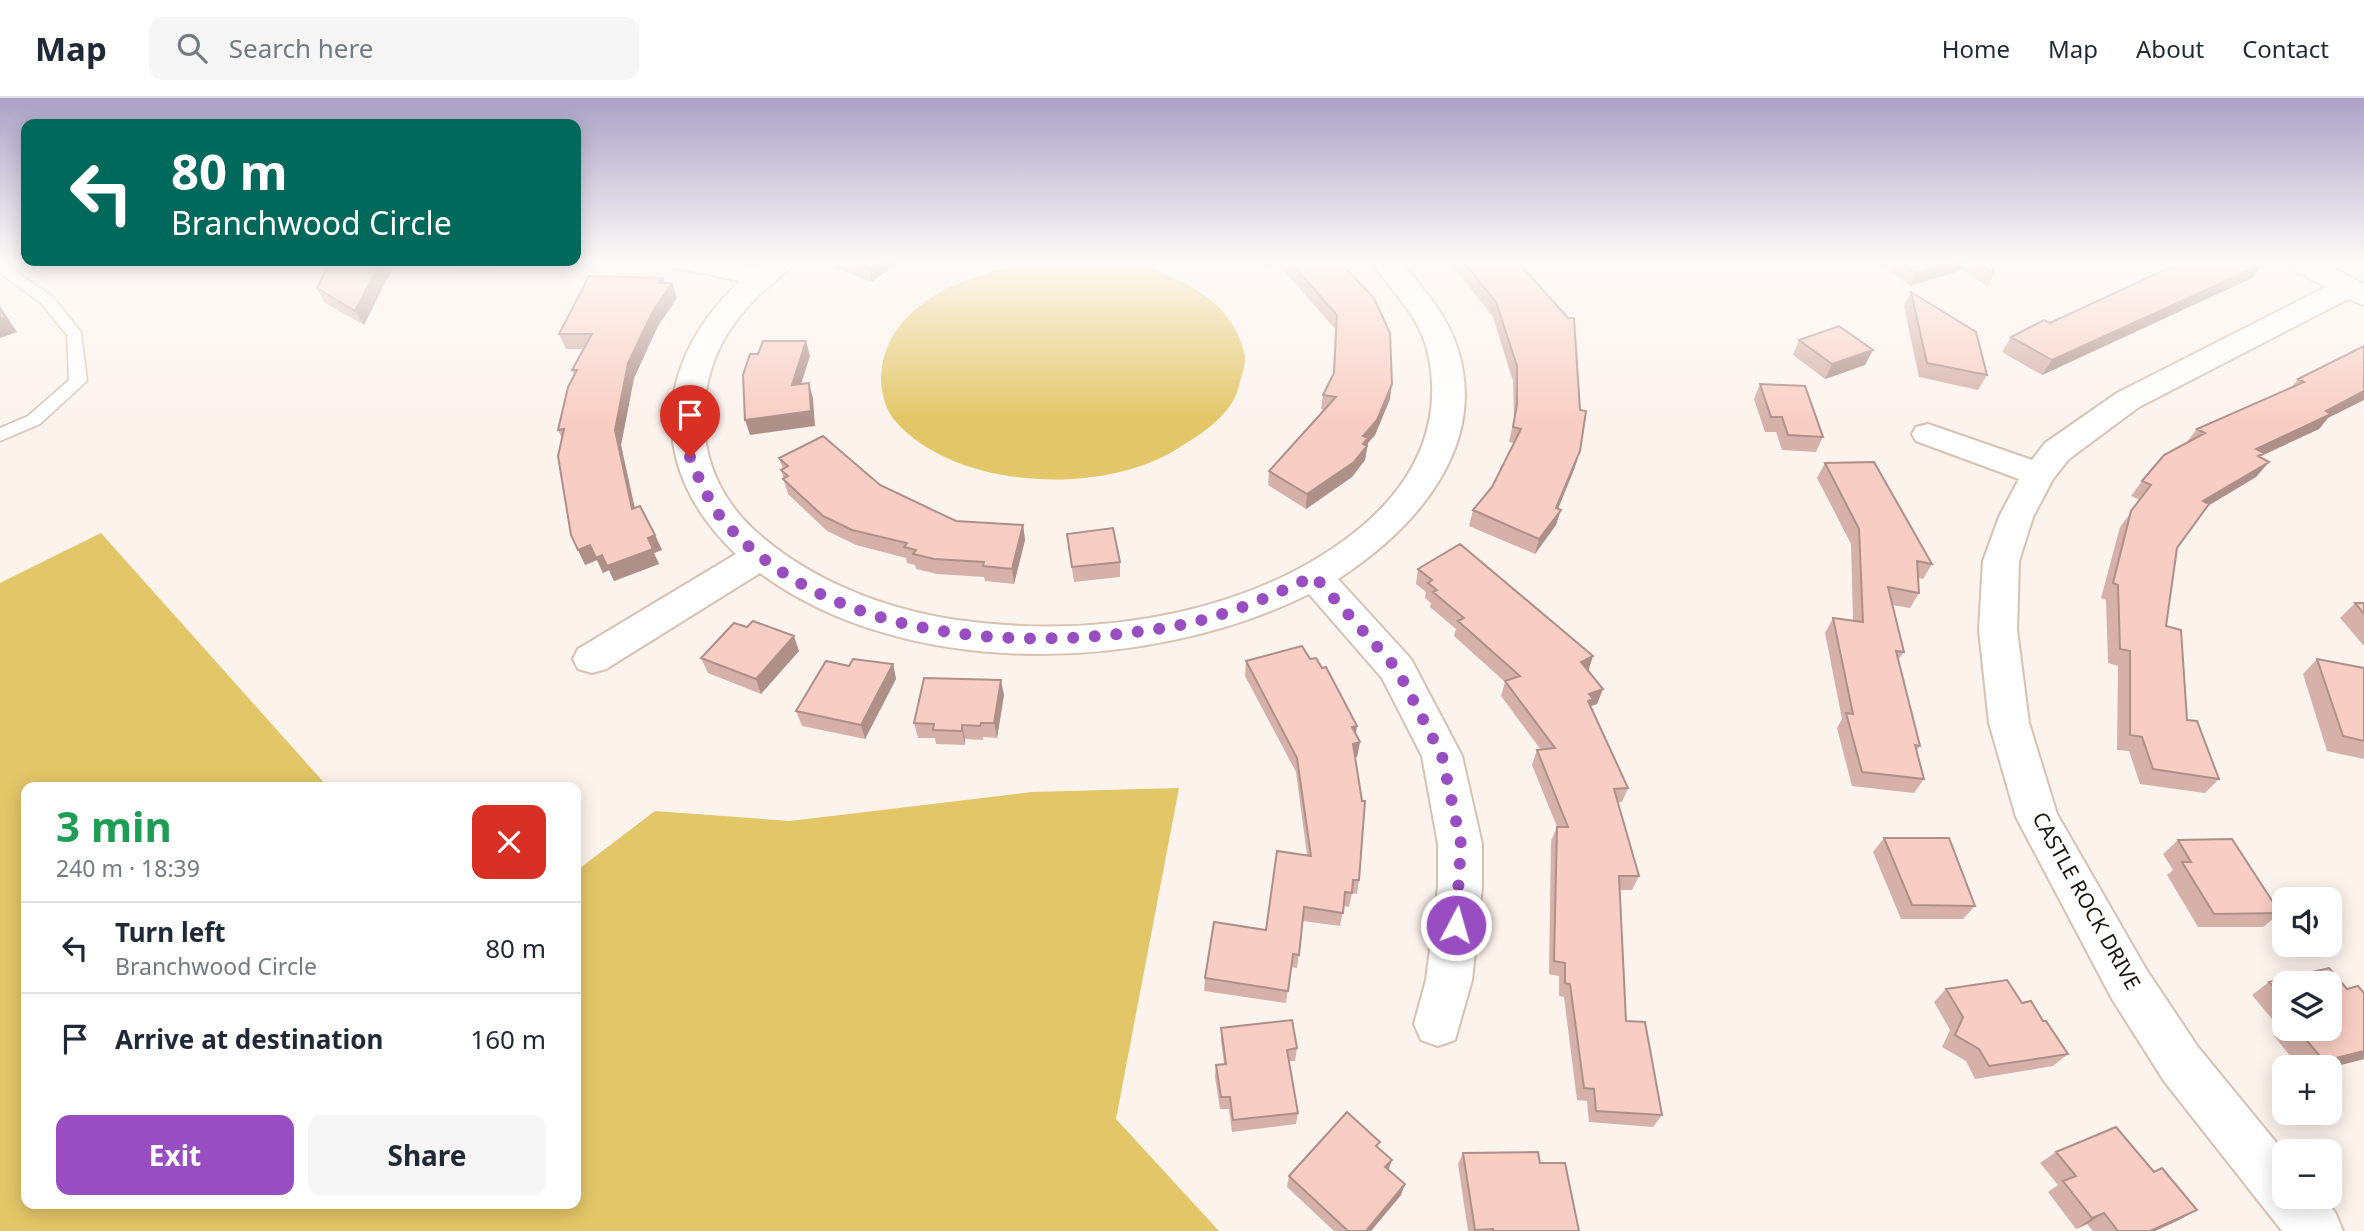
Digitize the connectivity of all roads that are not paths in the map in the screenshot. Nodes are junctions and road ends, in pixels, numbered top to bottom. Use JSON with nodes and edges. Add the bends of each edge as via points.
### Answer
{"nodes":[{"id":1,"x":58,"y":314,"type":"edge"},
{"id":2,"x":726,"y":314,"type":"edge"},
{"id":3,"x":1429,"y":314,"type":"edge"},
{"id":4,"x":2309,"y":314,"type":"edge"},
{"id":5,"x":1928,"y":434,"type":"dead end"},
{"id":6,"x":0,"y":435,"type":"edge"},
{"id":7,"x":2038,"y":474,"type":"junction"},
{"id":8,"x":761,"y":556,"type":"junction"},
{"id":9,"x":1314,"y":576,"type":"junction"},
{"id":10,"x":592,"y":659,"type":"dead end"},
{"id":11,"x":1438,"y":1024,"type":"dead end"},
{"id":12,"x":2272,"y":1178,"type":"edge"},
{"id":13,"x":2297,"y":1209,"type":"edge"},
{"id":14,"x":2316,"y":1231,"type":"edge"}],
"edges":[{"from":1,"to":6,"type":"lane","via":[[75,335],[78,381],[34,420]]},
{"from":2,"to":8,"type":"street","via":[[691,377],[685,417],[690,457],[705,494],[727,525]]},
{"from":3,"to":9,"type":"street","via":[[1451,374],[1450,410],[1442,444],[1410,499],[1365,543]]},
{"from":4,"to":7,"type":"street","name":"CASTLE ROCK DRIVE","via":[[2128,400],[2057,451]]},
{"from":5,"to":7,"type":"street"},
{"from":7,"to":12,"type":"street","name":"CASTLE ROCK DRIVE","via":[[2001,561],[1998,630],[2009,723],[2037,817],[2129,984],[2180,1064]]},
{"from":8,"to":9,"type":"street","via":[[839,601],[905,622],[979,636],[1046,640],[1182,625],[1245,607]]},
{"from":8,"to":10,"type":"street"},
{"from":9,"to":11,"type":"street","via":[[1397,669],[1442,756],[1461,844],[1454,944]]},
{"from":13,"to":14,"type":"street"}]}
